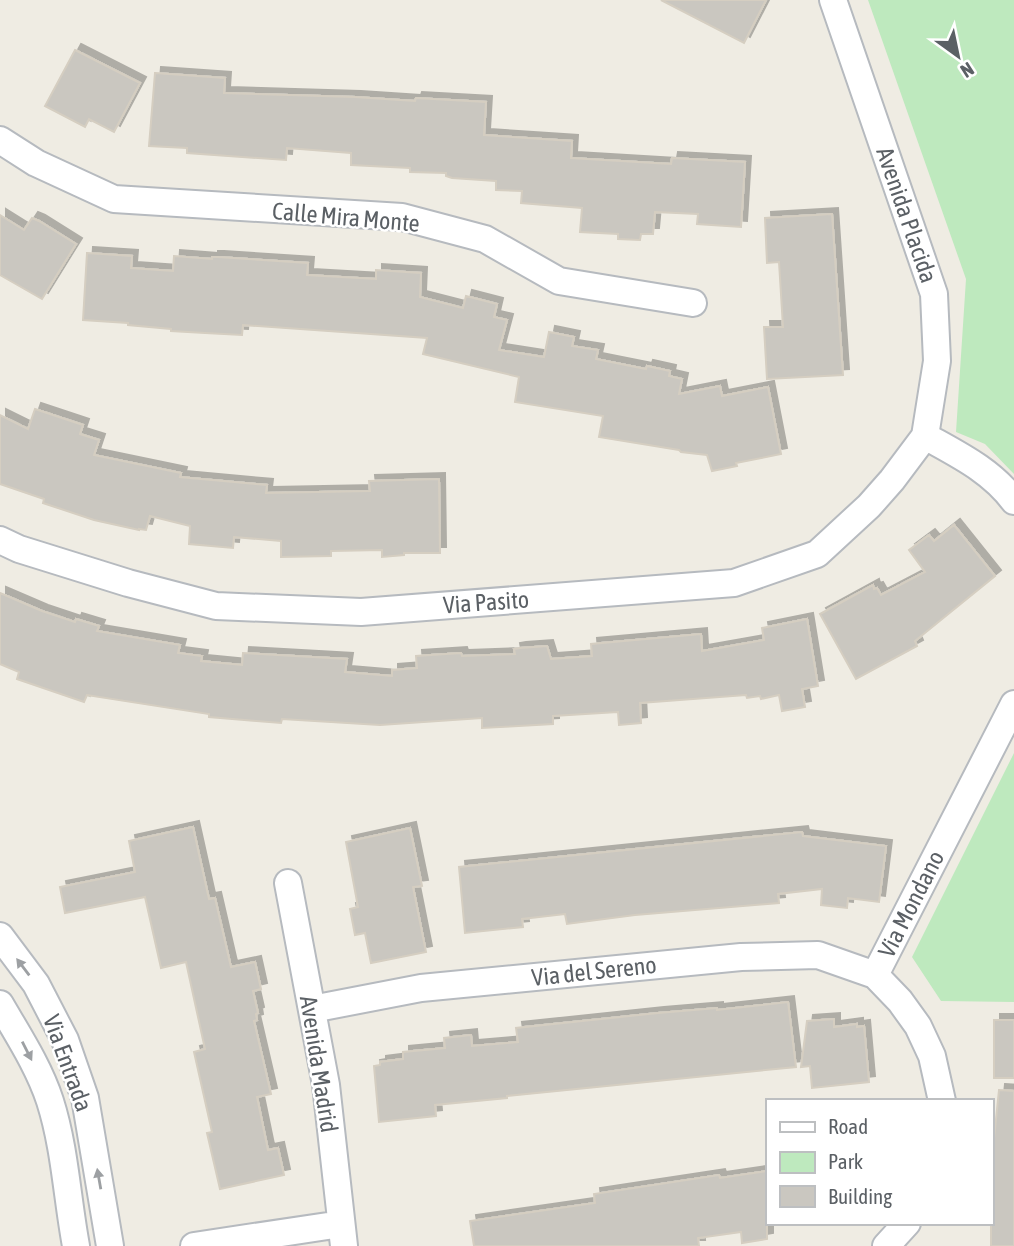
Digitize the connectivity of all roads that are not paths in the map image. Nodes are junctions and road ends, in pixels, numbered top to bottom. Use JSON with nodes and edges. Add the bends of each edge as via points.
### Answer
{"nodes":[{"id":1,"x":833,"y":0,"type":"edge"},
{"id":2,"x":0,"y":140,"type":"edge"},
{"id":3,"x":693,"y":303,"type":"dead end"},
{"id":4,"x":925,"y":436,"type":"junction"},
{"id":5,"x":1014,"y":501,"type":"edge"},
{"id":6,"x":0,"y":540,"type":"edge"},
{"id":7,"x":1014,"y":704,"type":"edge"},
{"id":8,"x":288,"y":883,"type":"dead end"},
{"id":9,"x":0,"y":936,"type":"edge"},
{"id":10,"x":875,"y":975,"type":"junction"},
{"id":11,"x":0,"y":1004,"type":"edge"},
{"id":12,"x":312,"y":1009,"type":"junction"},
{"id":13,"x":942,"y":1099,"type":"edge"},
{"id":14,"x":905,"y":1225,"type":"edge"},
{"id":15,"x":342,"y":1235,"type":"edge"},
{"id":16,"x":76,"y":1246,"type":"edge"},
{"id":17,"x":110,"y":1246,"type":"edge"},
{"id":18,"x":194,"y":1246,"type":"edge"},
{"id":19,"x":886,"y":1246,"type":"edge"}],
"edges":[{"from":1,"to":4,"type":"street","name":"Avenida Placida","via":[[934,294],[937,361]]},
{"from":2,"to":3,"type":"street","name":"Calle Mira Monte","via":[[36,163],[114,199],[402,218],[485,239],[559,281]]},
{"from":4,"to":5,"type":"street","via":[[980,467]]},
{"from":4,"to":6,"type":"street","name":"Via Pasito","via":[[869,506],[817,555],[734,583],[361,612],[216,606]]},
{"from":7,"to":10,"type":"street","name":"Via Mondano"},
{"from":8,"to":12,"type":"street","name":"Avenida Madrid"},
{"from":17,"to":9,"type":"street","name":"Via Entrada","one_way":true,"via":[[86,1098],[65,1041],[36,984]]},
{"from":10,"to":12,"type":"street","name":"Via del Sereno","via":[[818,955],[774,955],[421,988]]},
{"from":10,"to":13,"type":"street","name":"Via Mondano","via":[[918,1026],[932,1056]]},
{"from":11,"to":16,"type":"street","name":"Via Entrada","one_way":true,"via":[[27,1049],[49,1100]]},
{"from":12,"to":15,"type":"street","name":"Avenida Madrid","via":[[326,1085]]},
{"from":14,"to":19,"type":"street"},
{"from":15,"to":18,"type":"street"}]}
